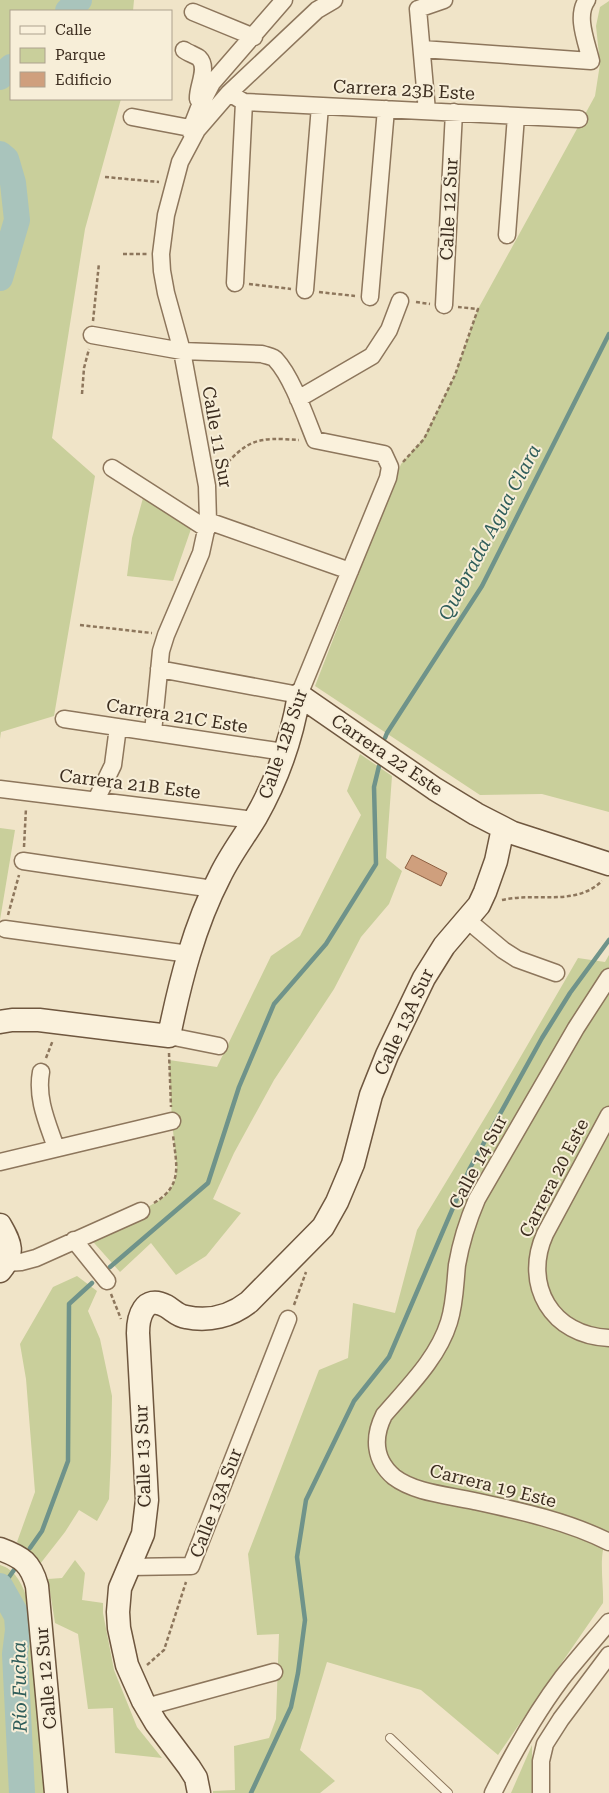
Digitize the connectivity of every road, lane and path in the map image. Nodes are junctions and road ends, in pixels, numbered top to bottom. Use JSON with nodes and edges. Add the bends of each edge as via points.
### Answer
{"nodes":[{"id":1,"x":284,"y":0,"type":"edge"},
{"id":2,"x":334,"y":0,"type":"edge"},
{"id":3,"x":444,"y":0,"type":"edge"},
{"id":4,"x":587,"y":1,"type":"edge"},
{"id":5,"x":413,"y":4,"type":"edge"},
{"id":6,"x":193,"y":12,"type":"dead end"},
{"id":7,"x":254,"y":37,"type":"junction"},
{"id":8,"x":422,"y":49,"type":"junction"},
{"id":9,"x":184,"y":50,"type":"dead end"},
{"id":10,"x":229,"y":92,"type":"junction"},
{"id":11,"x":244,"y":102,"type":"junction"},
{"id":12,"x":320,"y":106,"type":"junction"},
{"id":13,"x":198,"y":108,"type":"junction"},
{"id":14,"x":386,"y":109,"type":"junction"},
{"id":15,"x":427,"y":111,"type":"junction"},
{"id":16,"x":454,"y":112,"type":"junction"},
{"id":17,"x":516,"y":116,"type":"junction"},
{"id":18,"x":132,"y":117,"type":"dead end"},
{"id":19,"x":579,"y":119,"type":"dead end"},
{"id":20,"x":190,"y":128,"type":"junction"},
{"id":21,"x":187,"y":146,"type":"junction"},
{"id":22,"x":106,"y":177,"type":"dead end"},
{"id":23,"x":173,"y":183,"type":"junction"},
{"id":24,"x":507,"y":235,"type":"dead end"},
{"id":25,"x":123,"y":254,"type":"dead end"},
{"id":26,"x":161,"y":254,"type":"junction"},
{"id":27,"x":235,"y":283,"type":"dead end"},
{"id":28,"x":305,"y":290,"type":"dead end"},
{"id":29,"x":370,"y":297,"type":"dead end"},
{"id":30,"x":400,"y":301,"type":"dead end"},
{"id":31,"x":444,"y":306,"type":"dead end"},
{"id":32,"x":478,"y":309,"type":"dead end"},
{"id":33,"x":92,"y":336,"type":"dead end"},
{"id":34,"x":182,"y":351,"type":"junction"},
{"id":35,"x":298,"y":399,"type":"junction"},
{"id":36,"x":315,"y":440,"type":"junction"},
{"id":37,"x":112,"y":468,"type":"dead end"},
{"id":38,"x":388,"y":478,"type":"junction"},
{"id":39,"x":207,"y":486,"type":"junction"},
{"id":40,"x":207,"y":525,"type":"junction"},
{"id":41,"x":350,"y":571,"type":"junction"},
{"id":42,"x":80,"y":625,"type":"dead end"},
{"id":43,"x":166,"y":635,"type":"junction"},
{"id":44,"x":159,"y":669,"type":"junction"},
{"id":45,"x":299,"y":695,"type":"junction"},
{"id":46,"x":64,"y":719,"type":"dead end"},
{"id":47,"x":118,"y":727,"type":"junction"},
{"id":48,"x":153,"y":732,"type":"junction"},
{"id":49,"x":284,"y":752,"type":"junction"},
{"id":50,"x":0,"y":789,"type":"edge"},
{"id":51,"x":96,"y":800,"type":"junction"},
{"id":52,"x":254,"y":820,"type":"junction"},
{"id":53,"x":503,"y":828,"type":"junction"},
{"id":54,"x":23,"y":861,"type":"dead end"},
{"id":55,"x":606,"y":872,"type":"edge"},
{"id":56,"x":213,"y":889,"type":"junction"},
{"id":57,"x":472,"y":912,"type":"junction"},
{"id":58,"x":5,"y":929,"type":"dead end"},
{"id":59,"x":189,"y":954,"type":"junction"},
{"id":60,"x":556,"y":973,"type":"dead end"},
{"id":61,"x":609,"y":976,"type":"edge"},
{"id":62,"x":0,"y":1022,"type":"edge"},
{"id":63,"x":60,"y":1022,"type":"junction"},
{"id":64,"x":169,"y":1036,"type":"junction"},
{"id":65,"x":219,"y":1046,"type":"dead end"},
{"id":66,"x":41,"y":1072,"type":"joint"},
{"id":67,"x":609,"y":1116,"type":"edge"},
{"id":68,"x":172,"y":1121,"type":"dead end"},
{"id":69,"x":56,"y":1148,"type":"junction"},
{"id":70,"x":0,"y":1162,"type":"edge"},
{"id":71,"x":170,"y":1190,"type":"dead end"},
{"id":72,"x":140,"y":1211,"type":"joint"},
{"id":73,"x":0,"y":1225,"type":"edge"},
{"id":74,"x":74,"y":1240,"type":"junction"},
{"id":75,"x":3,"y":1267,"type":"edge"},
{"id":76,"x":106,"y":1281,"type":"joint"},
{"id":77,"x":288,"y":1319,"type":"dead end"},
{"id":78,"x":138,"y":1327,"type":"junction"},
{"id":79,"x":609,"y":1338,"type":"edge"},
{"id":80,"x":377,"y":1455,"type":"joint"},
{"id":81,"x":609,"y":1542,"type":"edge"},
{"id":82,"x":0,"y":1548,"type":"edge"},
{"id":83,"x":191,"y":1566,"type":"junction"},
{"id":84,"x":129,"y":1567,"type":"junction"},
{"id":85,"x":609,"y":1622,"type":"edge"},
{"id":86,"x":609,"y":1655,"type":"edge"},
{"id":87,"x":274,"y":1672,"type":"dead end"},
{"id":88,"x":132,"y":1678,"type":"junction"},
{"id":89,"x":146,"y":1707,"type":"junction"},
{"id":90,"x":390,"y":1738,"type":"dead end"},
{"id":91,"x":56,"y":1793,"type":"edge"},
{"id":92,"x":198,"y":1793,"type":"edge"},
{"id":93,"x":448,"y":1793,"type":"edge"},
{"id":94,"x":493,"y":1793,"type":"edge"},
{"id":95,"x":541,"y":1793,"type":"edge"}],
"edges":[{"from":1,"to":7,"type":"street","name":"Calle 11 Sur"},
{"from":2,"to":10,"type":"street","name":"Calle 11 Sur","via":[[317,10]]},
{"from":3,"to":5,"type":"street"},
{"from":4,"to":8,"type":"street","via":[[582,12],[591,61]]},
{"from":5,"to":8,"type":"street"},
{"from":6,"to":7,"type":"street"},
{"from":7,"to":13,"type":"street","name":"Calle 11 Sur","via":[[212,83]]},
{"from":8,"to":15,"type":"street"},
{"from":9,"to":13,"type":"street","via":[[201,62],[203,71]]},
{"from":10,"to":11,"type":"street"},
{"from":10,"to":21,"type":"street","name":"Calle 11 Sur"},
{"from":11,"to":12,"type":"street","name":"Carrera 23B Este"},
{"from":11,"to":27,"type":"street"},
{"from":12,"to":14,"type":"street","name":"Carrera 23B Este"},
{"from":12,"to":28,"type":"street"},
{"from":13,"to":20,"type":"street","name":"Calle 11 Sur"},
{"from":14,"to":15,"type":"street","name":"Carrera 23B Este"},
{"from":14,"to":29,"type":"street"},
{"from":15,"to":16,"type":"street","name":"Carrera 23B Este"},
{"from":16,"to":17,"type":"street","name":"Carrera 23B Este"},
{"from":16,"to":31,"type":"street","name":"Calle 12 Sur"},
{"from":17,"to":19,"type":"street","name":"Carrera 23B Este"},
{"from":17,"to":24,"type":"street"},
{"from":18,"to":20,"type":"street"},
{"from":20,"to":21,"type":"street","name":"Calle 11 Sur"},
{"from":21,"to":23,"type":"street","name":"Calle 11 Sur"},
{"from":22,"to":23,"type":"path"},
{"from":23,"to":26,"type":"street","name":"Calle 11 Sur"},
{"from":25,"to":26,"type":"path"},
{"from":26,"to":34,"type":"street","name":"Calle 11 Sur","via":[[166,293]]},
{"from":30,"to":35,"type":"street","via":[[390,330],[372,356]]},
{"from":32,"to":38,"type":"path","via":[[455,376],[424,438]]},
{"from":33,"to":34,"type":"street"},
{"from":34,"to":35,"type":"street","via":[[262,354],[275,358]]},
{"from":34,"to":39,"type":"street","name":"Calle 11 Sur"},
{"from":35,"to":36,"type":"street"},
{"from":36,"to":38,"type":"street","via":[[384,454],[390,467]]},
{"from":36,"to":39,"type":"path","via":[[269,438],[244,446]]},
{"from":37,"to":40,"type":"street"},
{"from":38,"to":41,"type":"street","name":"Calle 12B Sur"},
{"from":39,"to":40,"type":"street","name":"Calle 11 Sur"},
{"from":40,"to":41,"type":"street"},
{"from":40,"to":43,"type":"street","name":"Calle 11 Sur","via":[[201,552]]},
{"from":41,"to":45,"type":"street","name":"Calle 12B Sur"},
{"from":42,"to":43,"type":"path"},
{"from":43,"to":44,"type":"street","name":"Calle 11 Sur"},
{"from":44,"to":45,"type":"street","name":"Carrera 22 Este"},
{"from":44,"to":48,"type":"street","name":"Calle 11 Sur"},
{"from":45,"to":49,"type":"street","name":"Calle 12B Sur"},
{"from":45,"to":53,"type":"street","name":"Carrera 22 Este","via":[[435,789]]},
{"from":46,"to":47,"type":"street","name":"Carrera 21C Este"},
{"from":47,"to":48,"type":"street","name":"Carrera 21C Este"},
{"from":47,"to":51,"type":"street","via":[[113,765]]},
{"from":48,"to":49,"type":"street","name":"Carrera 21C Este"},
{"from":49,"to":52,"type":"street","name":"Calle 12B Sur"},
{"from":50,"to":51,"type":"street","name":"Carrera 21B Este"},
{"from":51,"to":52,"type":"street","name":"Carrera 21B Este"},
{"from":52,"to":56,"type":"street","name":"Calle 12B Sur"},
{"from":53,"to":55,"type":"street","name":"Carrera 22 Este"},
{"from":53,"to":57,"type":"street","name":"Calle 13A Sur","via":[[491,877]]},
{"from":54,"to":56,"type":"street"},
{"from":55,"to":57,"type":"path","via":[[598,886],[577,895],[517,897]]},
{"from":56,"to":59,"type":"street","name":"Calle 12B Sur"},
{"from":57,"to":60,"type":"street","via":[[503,950],[517,959]]},
{"from":57,"to":78,"type":"street","name":"Calle 13A Sur","via":[[433,962],[415,995],[371,1095],[353,1164],[324,1227],[238,1310],[218,1317],[195,1318],[152,1304],[143,1309]]},
{"from":58,"to":59,"type":"street"},
{"from":59,"to":64,"type":"street","name":"Calle 12B Sur"},
{"from":61,"to":80,"type":"street","name":"Calle 14 Sur","via":[[477,1199],[460,1250],[449,1323],[430,1360],[384,1415],[377,1435]]},
{"from":62,"to":63,"type":"street","via":[[26,1019]]},
{"from":63,"to":64,"type":"street"},
{"from":63,"to":66,"type":"path"},
{"from":64,"to":65,"type":"street"},
{"from":66,"to":69,"type":"street","via":[[40,1099]]},
{"from":67,"to":79,"type":"street","name":"Carrera 20 Este","via":[[545,1234],[536,1264],[542,1295],[553,1313],[578,1332]]},
{"from":68,"to":69,"type":"street"},
{"from":69,"to":70,"type":"street"},
{"from":71,"to":72,"type":"path","via":[[163,1198]]},
{"from":72,"to":74,"type":"street"},
{"from":73,"to":75,"type":"street","via":[[9,1242],[10,1253]]},
{"from":74,"to":75,"type":"street","via":[[36,1258]]},
{"from":74,"to":76,"type":"street"},
{"from":76,"to":78,"type":"path","via":[[124,1328]]},
{"from":77,"to":83,"type":"street","name":"Calle 13A Sur"},
{"from":78,"to":84,"type":"street","name":"Calle 13 Sur","via":[[148,1500],[143,1534]]},
{"from":80,"to":81,"type":"street","name":"Carrera 19 Este","via":[[393,1476],[410,1486],[526,1512]]},
{"from":82,"to":91,"type":"street","name":"Calle 12 Sur","via":[[28,1565],[37,1586]]},
{"from":83,"to":84,"type":"street"},
{"from":83,"to":88,"type":"path","name":"Calle 13A Sur","via":[[164,1650]]},
{"from":84,"to":88,"type":"street","name":"Calle 13 Sur","via":[[120,1588],[118,1612],[122,1647]]},
{"from":85,"to":94,"type":"street","via":[[539,1710]]},
{"from":86,"to":95,"type":"street","via":[[545,1744],[541,1761]]},
{"from":87,"to":89,"type":"street"},
{"from":88,"to":89,"type":"street","name":"Calle 13 Sur"},
{"from":89,"to":92,"type":"street","name":"Calle 13 Sur","via":[[196,1778]]},
{"from":90,"to":93,"type":"lane"}]}
